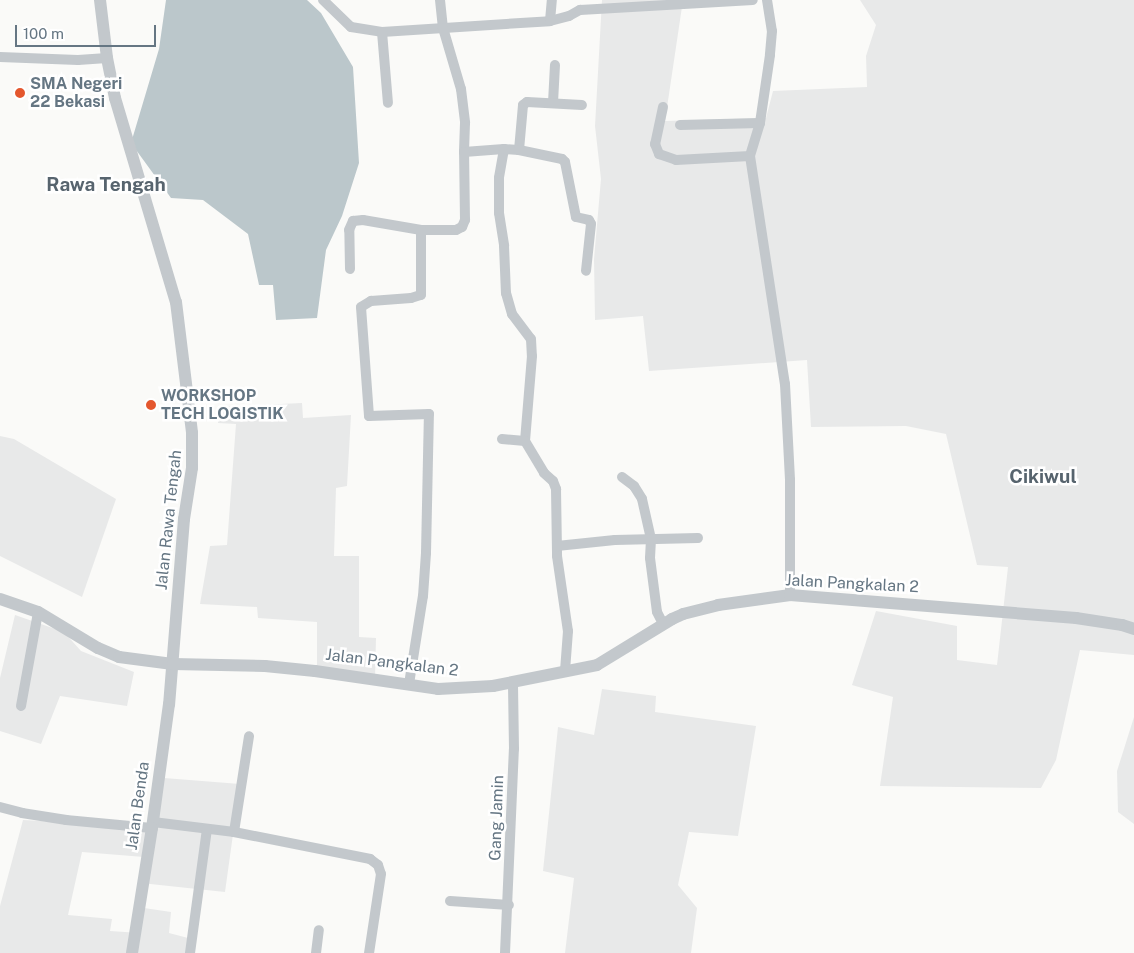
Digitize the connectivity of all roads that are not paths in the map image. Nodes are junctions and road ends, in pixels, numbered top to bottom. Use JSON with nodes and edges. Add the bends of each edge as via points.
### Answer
{"nodes":[{"id":1,"x":100,"y":0,"type":"edge"},
{"id":2,"x":323,"y":0,"type":"edge"},
{"id":3,"x":440,"y":0,"type":"edge"},
{"id":4,"x":552,"y":0,"type":"edge"},
{"id":5,"x":753,"y":0,"type":"edge"},
{"id":6,"x":767,"y":0,"type":"edge"},
{"id":7,"x":550,"y":21,"type":"junction"},
{"id":8,"x":443,"y":28,"type":"junction"},
{"id":9,"x":382,"y":32,"type":"junction"},
{"id":10,"x":0,"y":57,"type":"edge"},
{"id":11,"x":107,"y":58,"type":"junction"},
{"id":12,"x":555,"y":65,"type":"dead end"},
{"id":13,"x":553,"y":103,"type":"junction"},
{"id":14,"x":388,"y":104,"type":"dead end"},
{"id":15,"x":582,"y":105,"type":"dead end"},
{"id":16,"x":663,"y":106,"type":"dead end"},
{"id":17,"x":760,"y":123,"type":"junction"},
{"id":18,"x":680,"y":125,"type":"dead end"},
{"id":19,"x":504,"y":149,"type":"junction"},
{"id":20,"x":519,"y":150,"type":"junction"},
{"id":21,"x":464,"y":152,"type":"junction"},
{"id":22,"x":750,"y":156,"type":"junction"},
{"id":23,"x":421,"y":230,"type":"junction"},
{"id":24,"x":350,"y":269,"type":"dead end"},
{"id":25,"x":586,"y":271,"type":"dead end"},
{"id":26,"x":502,"y":438,"type":"dead end"},
{"id":27,"x":525,"y":440,"type":"junction"},
{"id":28,"x":622,"y":478,"type":"dead end"},
{"id":29,"x":698,"y":538,"type":"dead end"},
{"id":30,"x":651,"y":539,"type":"junction"},
{"id":31,"x":557,"y":546,"type":"junction"},
{"id":32,"x":790,"y":595,"type":"junction"},
{"id":33,"x":0,"y":599,"type":"edge"},
{"id":34,"x":38,"y":612,"type":"junction"},
{"id":35,"x":663,"y":624,"type":"junction"},
{"id":36,"x":1134,"y":629,"type":"edge"},
{"id":37,"x":174,"y":664,"type":"junction"},
{"id":38,"x":565,"y":671,"type":"junction"},
{"id":39,"x":513,"y":683,"type":"junction"},
{"id":40,"x":409,"y":684,"type":"junction"},
{"id":41,"x":21,"y":706,"type":"dead end"},
{"id":42,"x":249,"y":736,"type":"dead end"},
{"id":43,"x":0,"y":807,"type":"edge"},
{"id":44,"x":153,"y":825,"type":"junction"},
{"id":45,"x":207,"y":829,"type":"junction"},
{"id":46,"x":234,"y":832,"type":"junction"},
{"id":47,"x":450,"y":901,"type":"dead end"},
{"id":48,"x":509,"y":905,"type":"junction"},
{"id":49,"x":319,"y":930,"type":"dead end"},
{"id":50,"x":132,"y":953,"type":"edge"},
{"id":51,"x":190,"y":953,"type":"edge"},
{"id":52,"x":316,"y":953,"type":"edge"},
{"id":53,"x":369,"y":953,"type":"edge"},
{"id":54,"x":505,"y":953,"type":"edge"}],
"edges":[{"from":1,"to":11,"type":"street","name":"Jalan Rawa Tengah"},
{"from":2,"to":9,"type":"street","via":[[351,27]]},
{"from":3,"to":8,"type":"street"},
{"from":4,"to":7,"type":"street"},
{"from":5,"to":7,"type":"street","via":[[580,10]]},
{"from":6,"to":17,"type":"street","via":[[772,31]]},
{"from":7,"to":8,"type":"street"},
{"from":8,"to":9,"type":"street"},
{"from":8,"to":21,"type":"street","via":[[461,89]]},
{"from":9,"to":14,"type":"street"},
{"from":10,"to":11,"type":"street"},
{"from":11,"to":37,"type":"street","name":"Jalan Rawa Tengah","via":[[176,302],[192,433],[192,468]]},
{"from":12,"to":13,"type":"street"},
{"from":13,"to":15,"type":"street"},
{"from":13,"to":20,"type":"street","via":[[532,101],[522,105]]},
{"from":16,"to":22,"type":"street","via":[[656,144],[659,154],[676,160]]},
{"from":17,"to":18,"type":"street"},
{"from":17,"to":22,"type":"street"},
{"from":19,"to":20,"type":"street"},
{"from":19,"to":21,"type":"street"},
{"from":19,"to":27,"type":"street","via":[[499,178],[499,213],[506,293],[512,314],[530,338],[532,356]]},
{"from":20,"to":25,"type":"street","via":[[565,162],[576,217],[589,220],[591,224]]},
{"from":21,"to":23,"type":"street","via":[[465,220],[462,226],[456,230]]},
{"from":22,"to":32,"type":"street","via":[[784,375],[790,480]]},
{"from":23,"to":24,"type":"street","via":[[352,221]]},
{"from":23,"to":40,"type":"street","via":[[421,295],[376,300],[361,307],[369,416],[429,414],[423,596]]},
{"from":26,"to":27,"type":"street"},
{"from":27,"to":31,"type":"street","via":[[556,489]]},
{"from":28,"to":30,"type":"street","via":[[634,486],[642,499]]},
{"from":29,"to":30,"type":"street"},
{"from":30,"to":31,"type":"street"},
{"from":30,"to":35,"type":"street","via":[[652,577],[657,612]]},
{"from":31,"to":38,"type":"street","via":[[567,624]]},
{"from":32,"to":35,"type":"street","name":"Jalan Pangkalan 2","via":[[718,605],[684,614]]},
{"from":32,"to":36,"type":"street","name":"Jalan Pangkalan 2","via":[[1076,618]]},
{"from":33,"to":34,"type":"street","name":"Jalan Pangkalan 2"},
{"from":34,"to":37,"type":"street","name":"Jalan Pangkalan 2","via":[[119,657]]},
{"from":34,"to":41,"type":"street"},
{"from":35,"to":38,"type":"street","name":"Jalan Pangkalan 2","via":[[615,656]]},
{"from":37,"to":40,"type":"street","name":"Jalan Pangkalan 2","via":[[265,666]]},
{"from":37,"to":44,"type":"street","name":"Jalan Benda"},
{"from":38,"to":39,"type":"street","name":"Jalan Pangkalan 2"},
{"from":39,"to":40,"type":"street","name":"Jalan Pangkalan 2","via":[[458,688]]},
{"from":39,"to":48,"type":"street","name":"Gang Jamin"},
{"from":42,"to":46,"type":"street"},
{"from":43,"to":44,"type":"street","via":[[66,820]]},
{"from":44,"to":45,"type":"street"},
{"from":44,"to":50,"type":"street","name":"Jalan Benda"},
{"from":45,"to":46,"type":"street"},
{"from":45,"to":51,"type":"street"},
{"from":46,"to":53,"type":"street","via":[[370,859],[378,865],[381,874]]},
{"from":47,"to":48,"type":"street"},
{"from":48,"to":54,"type":"street","name":"Gang Jamin"},
{"from":49,"to":52,"type":"street"}]}
